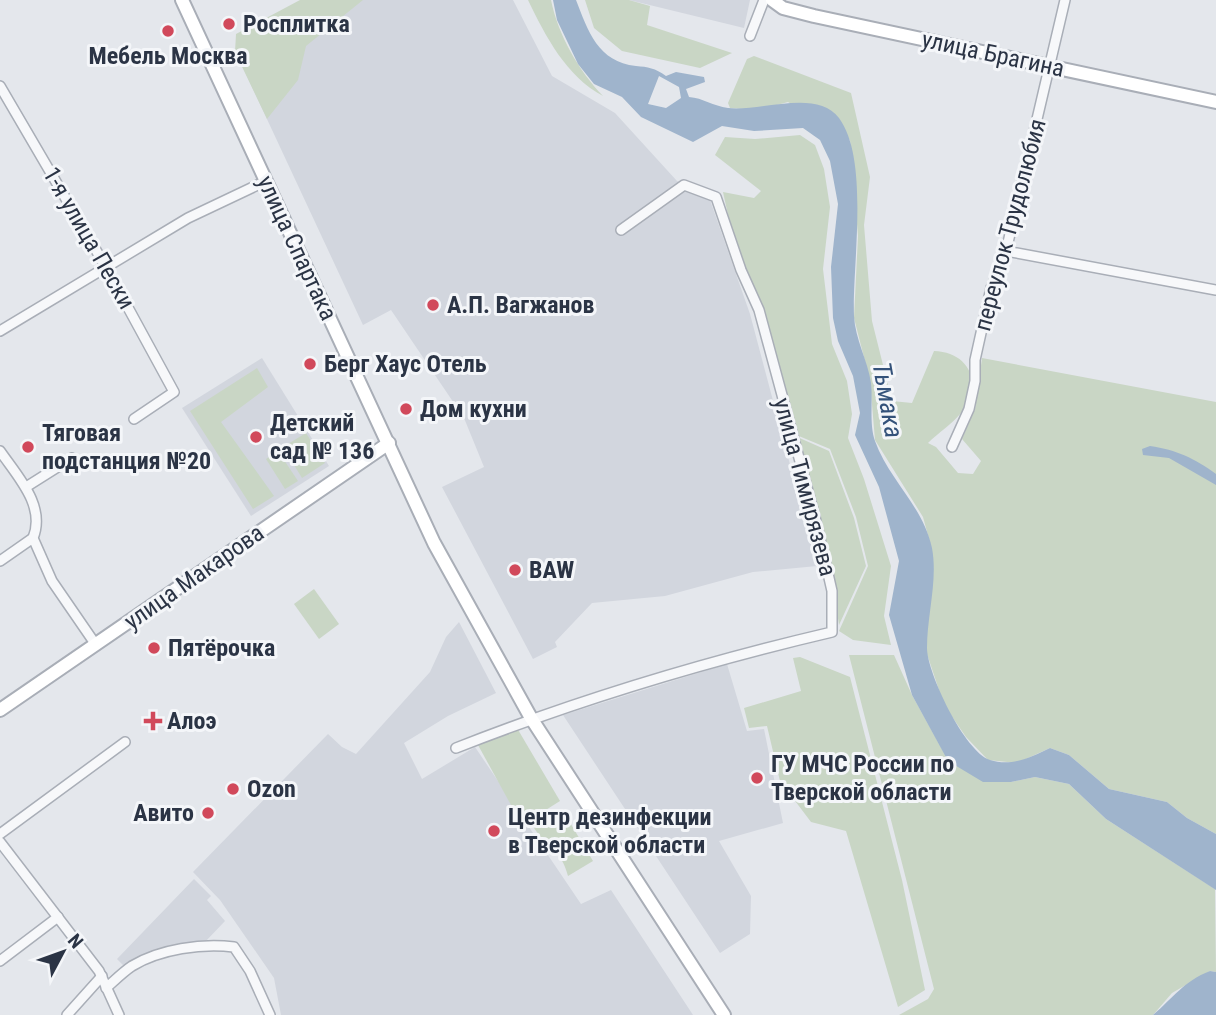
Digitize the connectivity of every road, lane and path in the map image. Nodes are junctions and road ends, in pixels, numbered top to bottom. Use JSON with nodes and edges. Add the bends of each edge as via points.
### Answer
{"nodes":[{"id":1,"x":182,"y":0,"type":"edge"},
{"id":2,"x":764,"y":0,"type":"edge"},
{"id":3,"x":772,"y":0,"type":"edge"},
{"id":4,"x":1065,"y":0,"type":"edge"},
{"id":5,"x":750,"y":36,"type":"dead end"},
{"id":6,"x":1051,"y":67,"type":"junction"},
{"id":7,"x":0,"y":86,"type":"edge"},
{"id":8,"x":1216,"y":102,"type":"edge"},
{"id":9,"x":266,"y":181,"type":"junction"},
{"id":10,"x":621,"y":230,"type":"dead end"},
{"id":11,"x":1006,"y":251,"type":"junction"},
{"id":12,"x":107,"y":269,"type":"junction"},
{"id":13,"x":1216,"y":290,"type":"edge"},
{"id":14,"x":0,"y":331,"type":"edge"},
{"id":15,"x":134,"y":419,"type":"dead end"},
{"id":16,"x":388,"y":443,"type":"junction"},
{"id":17,"x":952,"y":447,"type":"dead end"},
{"id":18,"x":0,"y":451,"type":"edge"},
{"id":19,"x":72,"y":458,"type":"dead end"},
{"id":20,"x":26,"y":487,"type":"junction"},
{"id":21,"x":33,"y":538,"type":"junction"},
{"id":22,"x":0,"y":561,"type":"edge"},
{"id":23,"x":96,"y":645,"type":"junction"},
{"id":24,"x":0,"y":710,"type":"edge"},
{"id":25,"x":531,"y":718,"type":"junction"},
{"id":26,"x":125,"y":742,"type":"dead end"},
{"id":27,"x":456,"y":748,"type":"dead end"},
{"id":28,"x":0,"y":834,"type":"edge"},
{"id":29,"x":0,"y":842,"type":"edge"},
{"id":30,"x":58,"y":917,"type":"junction"},
{"id":31,"x":0,"y":961,"type":"edge"},
{"id":32,"x":102,"y":976,"type":"junction"},
{"id":33,"x":106,"y":988,"type":"junction"},
{"id":34,"x":67,"y":1015,"type":"edge"},
{"id":35,"x":119,"y":1015,"type":"edge"},
{"id":36,"x":270,"y":1015,"type":"edge"},
{"id":37,"x":724,"y":1015,"type":"edge"}],
"edges":[{"from":1,"to":9,"type":"main road","name":"улица Спартака"},
{"from":2,"to":5,"type":"street"},
{"from":3,"to":6,"type":"main road","name":"улица Брагина","via":[[783,8],[814,16]]},
{"from":4,"to":6,"type":"street","name":"переулок Трудолюбия"},
{"from":6,"to":8,"type":"main road","name":"улица Брагина"},
{"from":6,"to":11,"type":"street","name":"переулок Трудолюбия"},
{"from":7,"to":12,"type":"street","name":"1-я улица Пески"},
{"from":9,"to":12,"type":"street","via":[[188,218]]},
{"from":9,"to":16,"type":"main road","name":"улица Спартака"},
{"from":10,"to":25,"type":"street","name":"улица Тимирязева","via":[[684,185],[716,197],[759,310],[818,527],[832,591],[832,632],[728,658]]},
{"from":11,"to":13,"type":"street"},
{"from":11,"to":17,"type":"street","name":"переулок Трудолюбия","via":[[991,288],[969,408]]},
{"from":12,"to":14,"type":"street"},
{"from":12,"to":15,"type":"street","name":"1-я улица Пески","via":[[174,392]]},
{"from":16,"to":23,"type":"main road","name":"улица Макарова"},
{"from":16,"to":25,"type":"main road","name":"улица Спартака","via":[[434,543]]},
{"from":18,"to":20,"type":"street"},
{"from":19,"to":20,"type":"street"},
{"from":20,"to":21,"type":"street","via":[[38,514]]},
{"from":21,"to":22,"type":"street"},
{"from":21,"to":23,"type":"street","via":[[52,581]]},
{"from":23,"to":24,"type":"main road","name":"улица Макарова"},
{"from":25,"to":27,"type":"street","name":"улица Тимирязева"},
{"from":25,"to":37,"type":"main road","name":"улица Спартака"},
{"from":26,"to":28,"type":"street"},
{"from":29,"to":30,"type":"street"},
{"from":30,"to":31,"type":"street"},
{"from":30,"to":32,"type":"street"},
{"from":32,"to":33,"type":"street"},
{"from":32,"to":34,"type":"street"},
{"from":33,"to":35,"type":"street"},
{"from":33,"to":36,"type":"street","via":[[132,966],[160,955],[208,944],[234,947]]}]}
